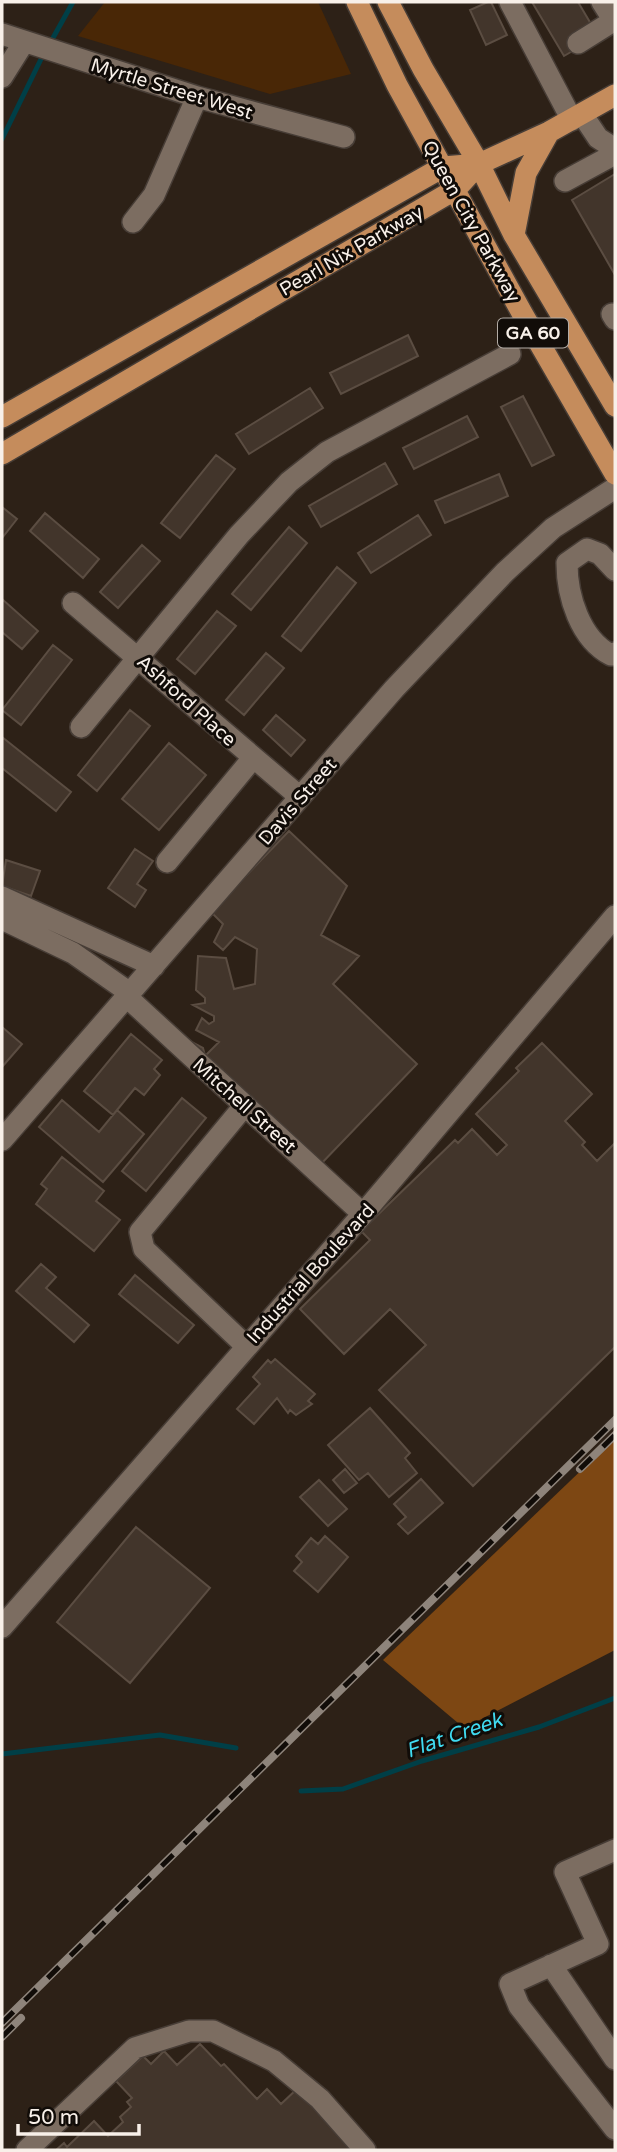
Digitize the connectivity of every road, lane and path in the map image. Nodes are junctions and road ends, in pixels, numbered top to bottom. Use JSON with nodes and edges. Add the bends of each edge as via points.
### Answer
{"nodes":[{"id":1,"x":357,"y":2,"type":"edge"},
{"id":2,"x":388,"y":2,"type":"edge"},
{"id":3,"x":510,"y":2,"type":"edge"},
{"id":4,"x":602,"y":2,"type":"edge"},
{"id":5,"x":615,"y":20,"type":"edge"},
{"id":6,"x":2,"y":34,"type":"edge"},
{"id":7,"x":24,"y":42,"type":"junction"},
{"id":8,"x":578,"y":43,"type":"dead end"},
{"id":9,"x":2,"y":76,"type":"edge"},
{"id":10,"x":615,"y":95,"type":"edge"},
{"id":11,"x":197,"y":97,"type":"junction"},
{"id":12,"x":577,"y":117,"type":"junction"},
{"id":13,"x":549,"y":132,"type":"junction"},
{"id":14,"x":344,"y":137,"type":"dead end"},
{"id":15,"x":615,"y":149,"type":"edge"},
{"id":16,"x":615,"y":154,"type":"edge"},
{"id":17,"x":479,"y":164,"type":"junction"},
{"id":18,"x":443,"y":167,"type":"junction"},
{"id":19,"x":565,"y":181,"type":"dead end"},
{"id":20,"x":456,"y":189,"type":"junction"},
{"id":21,"x":132,"y":222,"type":"dead end"},
{"id":22,"x":514,"y":235,"type":"junction"},
{"id":23,"x":510,"y":354,"type":"dead end"},
{"id":24,"x":615,"y":406,"type":"edge"},
{"id":25,"x":2,"y":417,"type":"edge"},
{"id":26,"x":2,"y":454,"type":"edge"},
{"id":27,"x":615,"y":474,"type":"edge"},
{"id":28,"x":615,"y":488,"type":"edge"},
{"id":29,"x":615,"y":570,"type":"edge"},
{"id":30,"x":73,"y":603,"type":"dead end"},
{"id":31,"x":615,"y":653,"type":"edge"},
{"id":32,"x":139,"y":657,"type":"junction"},
{"id":33,"x":81,"y":727,"type":"dead end"},
{"id":34,"x":253,"y":758,"type":"junction"},
{"id":35,"x":300,"y":797,"type":"junction"},
{"id":36,"x":167,"y":862,"type":"dead end"},
{"id":37,"x":2,"y":897,"type":"edge"},
{"id":38,"x":2,"y":919,"type":"edge"},
{"id":39,"x":611,"y":930,"type":"edge"},
{"id":40,"x":154,"y":966,"type":"junction"},
{"id":41,"x":128,"y":995,"type":"junction"},
{"id":42,"x":245,"y":1105,"type":"junction"},
{"id":43,"x":2,"y":1140,"type":"edge"},
{"id":44,"x":363,"y":1214,"type":"junction"},
{"id":45,"x":245,"y":1345,"type":"junction"},
{"id":46,"x":2,"y":1627,"type":"edge"},
{"id":47,"x":615,"y":1850,"type":"edge"},
{"id":48,"x":607,"y":1939,"type":"edge"},
{"id":49,"x":551,"y":1965,"type":"junction"},
{"id":50,"x":615,"y":2059,"type":"edge"},
{"id":51,"x":615,"y":2129,"type":"edge"},
{"id":52,"x":27,"y":2150,"type":"edge"},
{"id":53,"x":365,"y":2150,"type":"edge"}],
"edges":[{"from":1,"to":18,"type":"main road","name":"Queen City Parkway","number":"GA 60"},
{"from":2,"to":17,"type":"main road","name":"Queen City Parkway","number":"GA 60"},
{"from":3,"to":12,"type":"street"},
{"from":4,"to":5,"type":"street"},
{"from":5,"to":8,"type":"street"},
{"from":6,"to":7,"type":"street","name":"Myrtle Street West"},
{"from":7,"to":9,"type":"street"},
{"from":7,"to":11,"type":"street","name":"Myrtle Street West"},
{"from":10,"to":12,"type":"main road"},
{"from":11,"to":14,"type":"street","name":"Myrtle Street West"},
{"from":11,"to":21,"type":"street","via":[[154,195]]},
{"from":12,"to":13,"type":"main road"},
{"from":12,"to":15,"type":"street"},
{"from":13,"to":17,"type":"main road"},
{"from":13,"to":22,"type":"main road","via":[[526,173]]},
{"from":16,"to":19,"type":"street"},
{"from":17,"to":18,"type":"main road","name":"Pearl Nix Parkway"},
{"from":17,"to":20,"type":"main road","name":"Pearl Nix Parkway"},
{"from":17,"to":22,"type":"main road","name":"Queen City Parkway","number":"GA 60"},
{"from":18,"to":20,"type":"main road","name":"Queen City Parkway","number":"GA 60"},
{"from":18,"to":25,"type":"main road","name":"Pearl Nix Parkway"},
{"from":20,"to":26,"type":"main road","name":"Pearl Nix Parkway"},
{"from":20,"to":27,"type":"main road","name":"Queen City Parkway","number":"GA 60"},
{"from":22,"to":24,"type":"main road","name":"Queen City Parkway","number":"GA 60"},
{"from":23,"to":32,"type":"street","via":[[307,466],[239,535]]},
{"from":28,"to":35,"type":"street","name":"Davis Street","via":[[553,528],[505,572]]},
{"from":29,"to":31,"type":"street","via":[[600,554],[587,550],[567,563],[568,595],[583,624],[598,648]]},
{"from":30,"to":32,"type":"street","name":"Ashford Place"},
{"from":32,"to":33,"type":"street"},
{"from":32,"to":34,"type":"street","name":"Ashford Place"},
{"from":34,"to":35,"type":"street","name":"Ashford Place"},
{"from":34,"to":36,"type":"street"},
{"from":35,"to":40,"type":"street","name":"Davis Street"},
{"from":37,"to":40,"type":"street"},
{"from":38,"to":41,"type":"street","name":"Mitchell Street","via":[[73,953]]},
{"from":39,"to":44,"type":"street","name":"Industrial Boulevard"},
{"from":40,"to":41,"type":"street","name":"Davis Street"},
{"from":41,"to":42,"type":"street","name":"Mitchell Street"},
{"from":41,"to":43,"type":"street","name":"Davis Street"},
{"from":42,"to":44,"type":"street","name":"Mitchell Street"},
{"from":42,"to":45,"type":"street","via":[[140,1231],[144,1249]]},
{"from":44,"to":45,"type":"street","name":"Industrial Boulevard"},
{"from":45,"to":46,"type":"street","name":"Industrial Boulevard"},
{"from":47,"to":48,"type":"street","via":[[565,1871]]},
{"from":48,"to":49,"type":"street"},
{"from":49,"to":50,"type":"street"},
{"from":49,"to":51,"type":"street","via":[[510,1984],[519,2006]]},
{"from":52,"to":53,"type":"street","via":[[135,2048],[189,2031],[213,2031],[274,2061],[320,2099]]}]}
